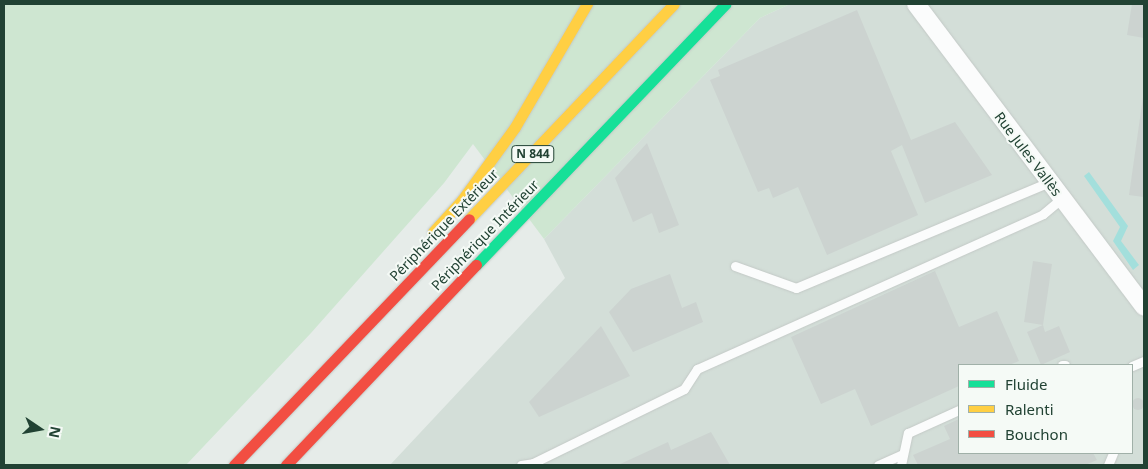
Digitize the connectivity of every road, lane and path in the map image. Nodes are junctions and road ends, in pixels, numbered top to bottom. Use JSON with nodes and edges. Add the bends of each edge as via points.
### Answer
{"nodes":[{"id":1,"x":587,"y":4,"type":"edge"},
{"id":2,"x":674,"y":4,"type":"edge"},
{"id":3,"x":726,"y":4,"type":"edge"},
{"id":4,"x":916,"y":4,"type":"edge"},
{"id":5,"x":1049,"y":182,"type":"junction"},
{"id":6,"x":1061,"y":199,"type":"junction"},
{"id":7,"x":425,"y":242,"type":"dead end"},
{"id":8,"x":735,"y":266,"type":"dead end"},
{"id":9,"x":398,"y":276,"type":"dead end"},
{"id":10,"x":390,"y":303,"type":"junction"},
{"id":11,"x":1144,"y":304,"type":"edge"},
{"id":12,"x":958,"y":410,"type":"edge"},
{"id":13,"x":904,"y":454,"type":"junction"},
{"id":14,"x":234,"y":465,"type":"edge"},
{"id":15,"x":286,"y":465,"type":"edge"},
{"id":16,"x":521,"y":465,"type":"edge"},
{"id":17,"x":878,"y":465,"type":"edge"},
{"id":18,"x":901,"y":465,"type":"edge"}],
"edges":[{"from":1,"to":7,"type":"highway","via":[[514,127],[462,200]]},
{"from":2,"to":10,"type":"highway","name":"Périphérique Extérieur","number":"N 844"},
{"from":3,"to":15,"type":"highway","name":"Périphérique Intérieur","number":"N 844"},
{"from":4,"to":5,"type":"street","name":"Rue Jules Vallès"},
{"from":5,"to":6,"type":"street","name":"Rue Jules Vallès"},
{"from":5,"to":8,"type":"lane","via":[[796,288]]},
{"from":6,"to":11,"type":"street","name":"Rue Jules Vallès"},
{"from":6,"to":16,"type":"lane","via":[[1043,214],[697,369],[684,389],[533,463]]},
{"from":9,"to":10,"type":"highway"},
{"from":10,"to":14,"type":"highway","name":"Périphérique Extérieur","number":"N 844"},
{"from":12,"to":13,"type":"lane","via":[[908,433]]},
{"from":13,"to":17,"type":"lane"},
{"from":13,"to":18,"type":"lane"}]}
